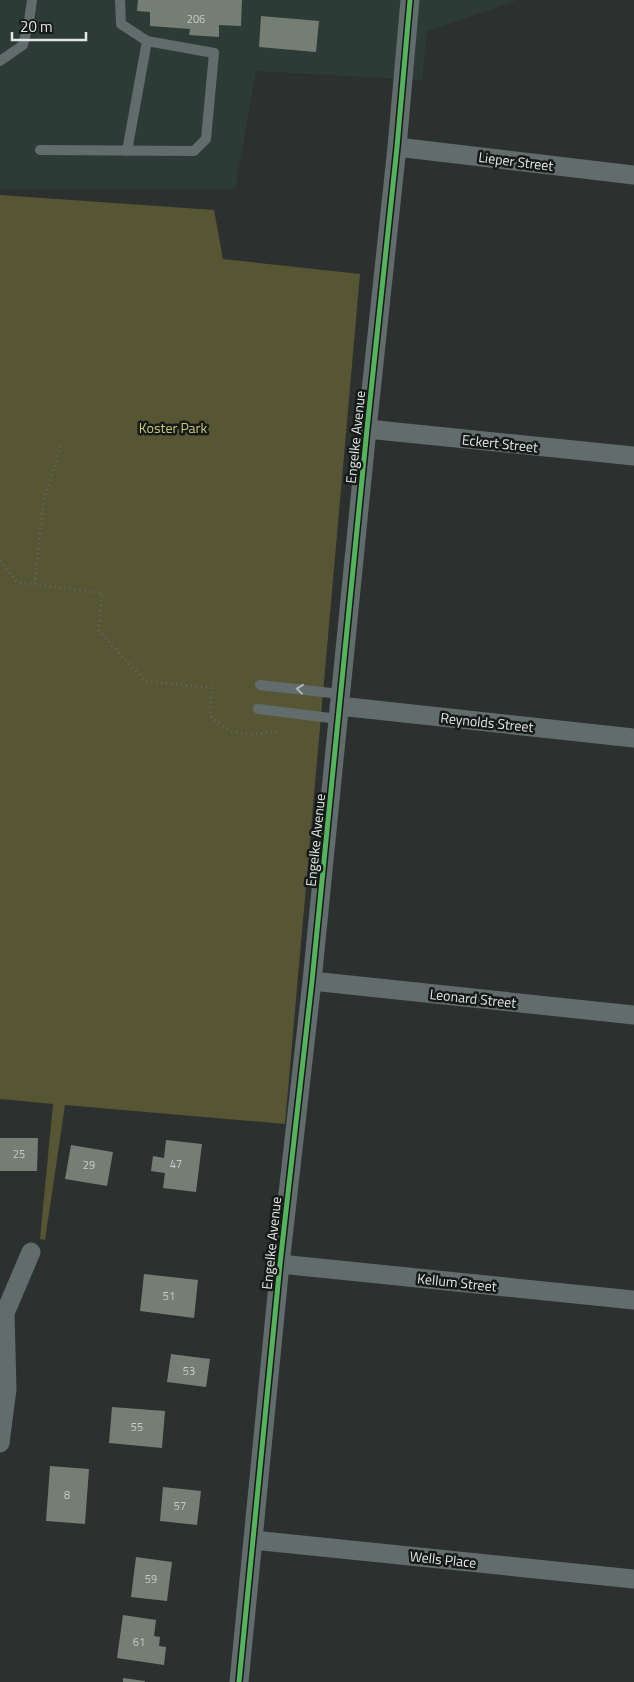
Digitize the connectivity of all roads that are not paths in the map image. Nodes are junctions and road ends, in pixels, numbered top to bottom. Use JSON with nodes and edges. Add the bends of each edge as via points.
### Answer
{"nodes":[{"id":1,"x":32,"y":0,"type":"edge"},
{"id":2,"x":120,"y":0,"type":"edge"},
{"id":3,"x":410,"y":0,"type":"edge"},
{"id":4,"x":148,"y":41,"type":"junction"},
{"id":5,"x":0,"y":61,"type":"edge"},
{"id":6,"x":397,"y":147,"type":"junction"},
{"id":7,"x":40,"y":150,"type":"dead end"},
{"id":8,"x":127,"y":151,"type":"junction"},
{"id":9,"x":634,"y":175,"type":"edge"},
{"id":10,"x":367,"y":429,"type":"junction"},
{"id":11,"x":634,"y":456,"type":"edge"},
{"id":12,"x":260,"y":685,"type":"dead end"},
{"id":13,"x":339,"y":706,"type":"junction"},
{"id":14,"x":258,"y":709,"type":"dead end"},
{"id":15,"x":634,"y":738,"type":"edge"},
{"id":16,"x":312,"y":981,"type":"junction"},
{"id":17,"x":634,"y":1015,"type":"edge"},
{"id":18,"x":31,"y":1252,"type":"dead end"},
{"id":19,"x":280,"y":1264,"type":"junction"},
{"id":20,"x":634,"y":1300,"type":"edge"},
{"id":21,"x":0,"y":1443,"type":"edge"},
{"id":22,"x":253,"y":1540,"type":"junction"},
{"id":23,"x":634,"y":1579,"type":"edge"},
{"id":24,"x":239,"y":1682,"type":"edge"}],
"edges":[{"from":1,"to":5,"type":"lane","via":[[23,45]]},
{"from":2,"to":4,"type":"lane","via":[[120,24]]},
{"from":3,"to":6,"type":"street","name":"Engelke Avenue"},
{"from":4,"to":8,"type":"lane"},
{"from":4,"to":8,"type":"lane","via":[[214,53],[206,139],[194,151]]},
{"from":6,"to":9,"type":"street","name":"Lieper Street"},
{"from":6,"to":10,"type":"street","name":"Engelke Avenue"},
{"from":7,"to":8,"type":"lane"},
{"from":10,"to":11,"type":"street","name":"Eckert Street"},
{"from":10,"to":13,"type":"street","name":"Engelke Avenue"},
{"from":13,"to":12,"type":"lane","one_way":true},
{"from":13,"to":14,"type":"lane"},
{"from":13,"to":15,"type":"street","name":"Reynolds Street"},
{"from":13,"to":16,"type":"street","name":"Engelke Avenue"},
{"from":16,"to":17,"type":"street","name":"Leonard Street"},
{"from":16,"to":19,"type":"street","name":"Engelke Avenue"},
{"from":18,"to":21,"type":"street","via":[[5,1313],[7,1389]]},
{"from":19,"to":20,"type":"street","name":"Kellum Street"},
{"from":19,"to":22,"type":"street","name":"Engelke Avenue"},
{"from":22,"to":23,"type":"street","name":"Wells Place"},
{"from":22,"to":24,"type":"street","name":"Engelke Avenue"}]}
